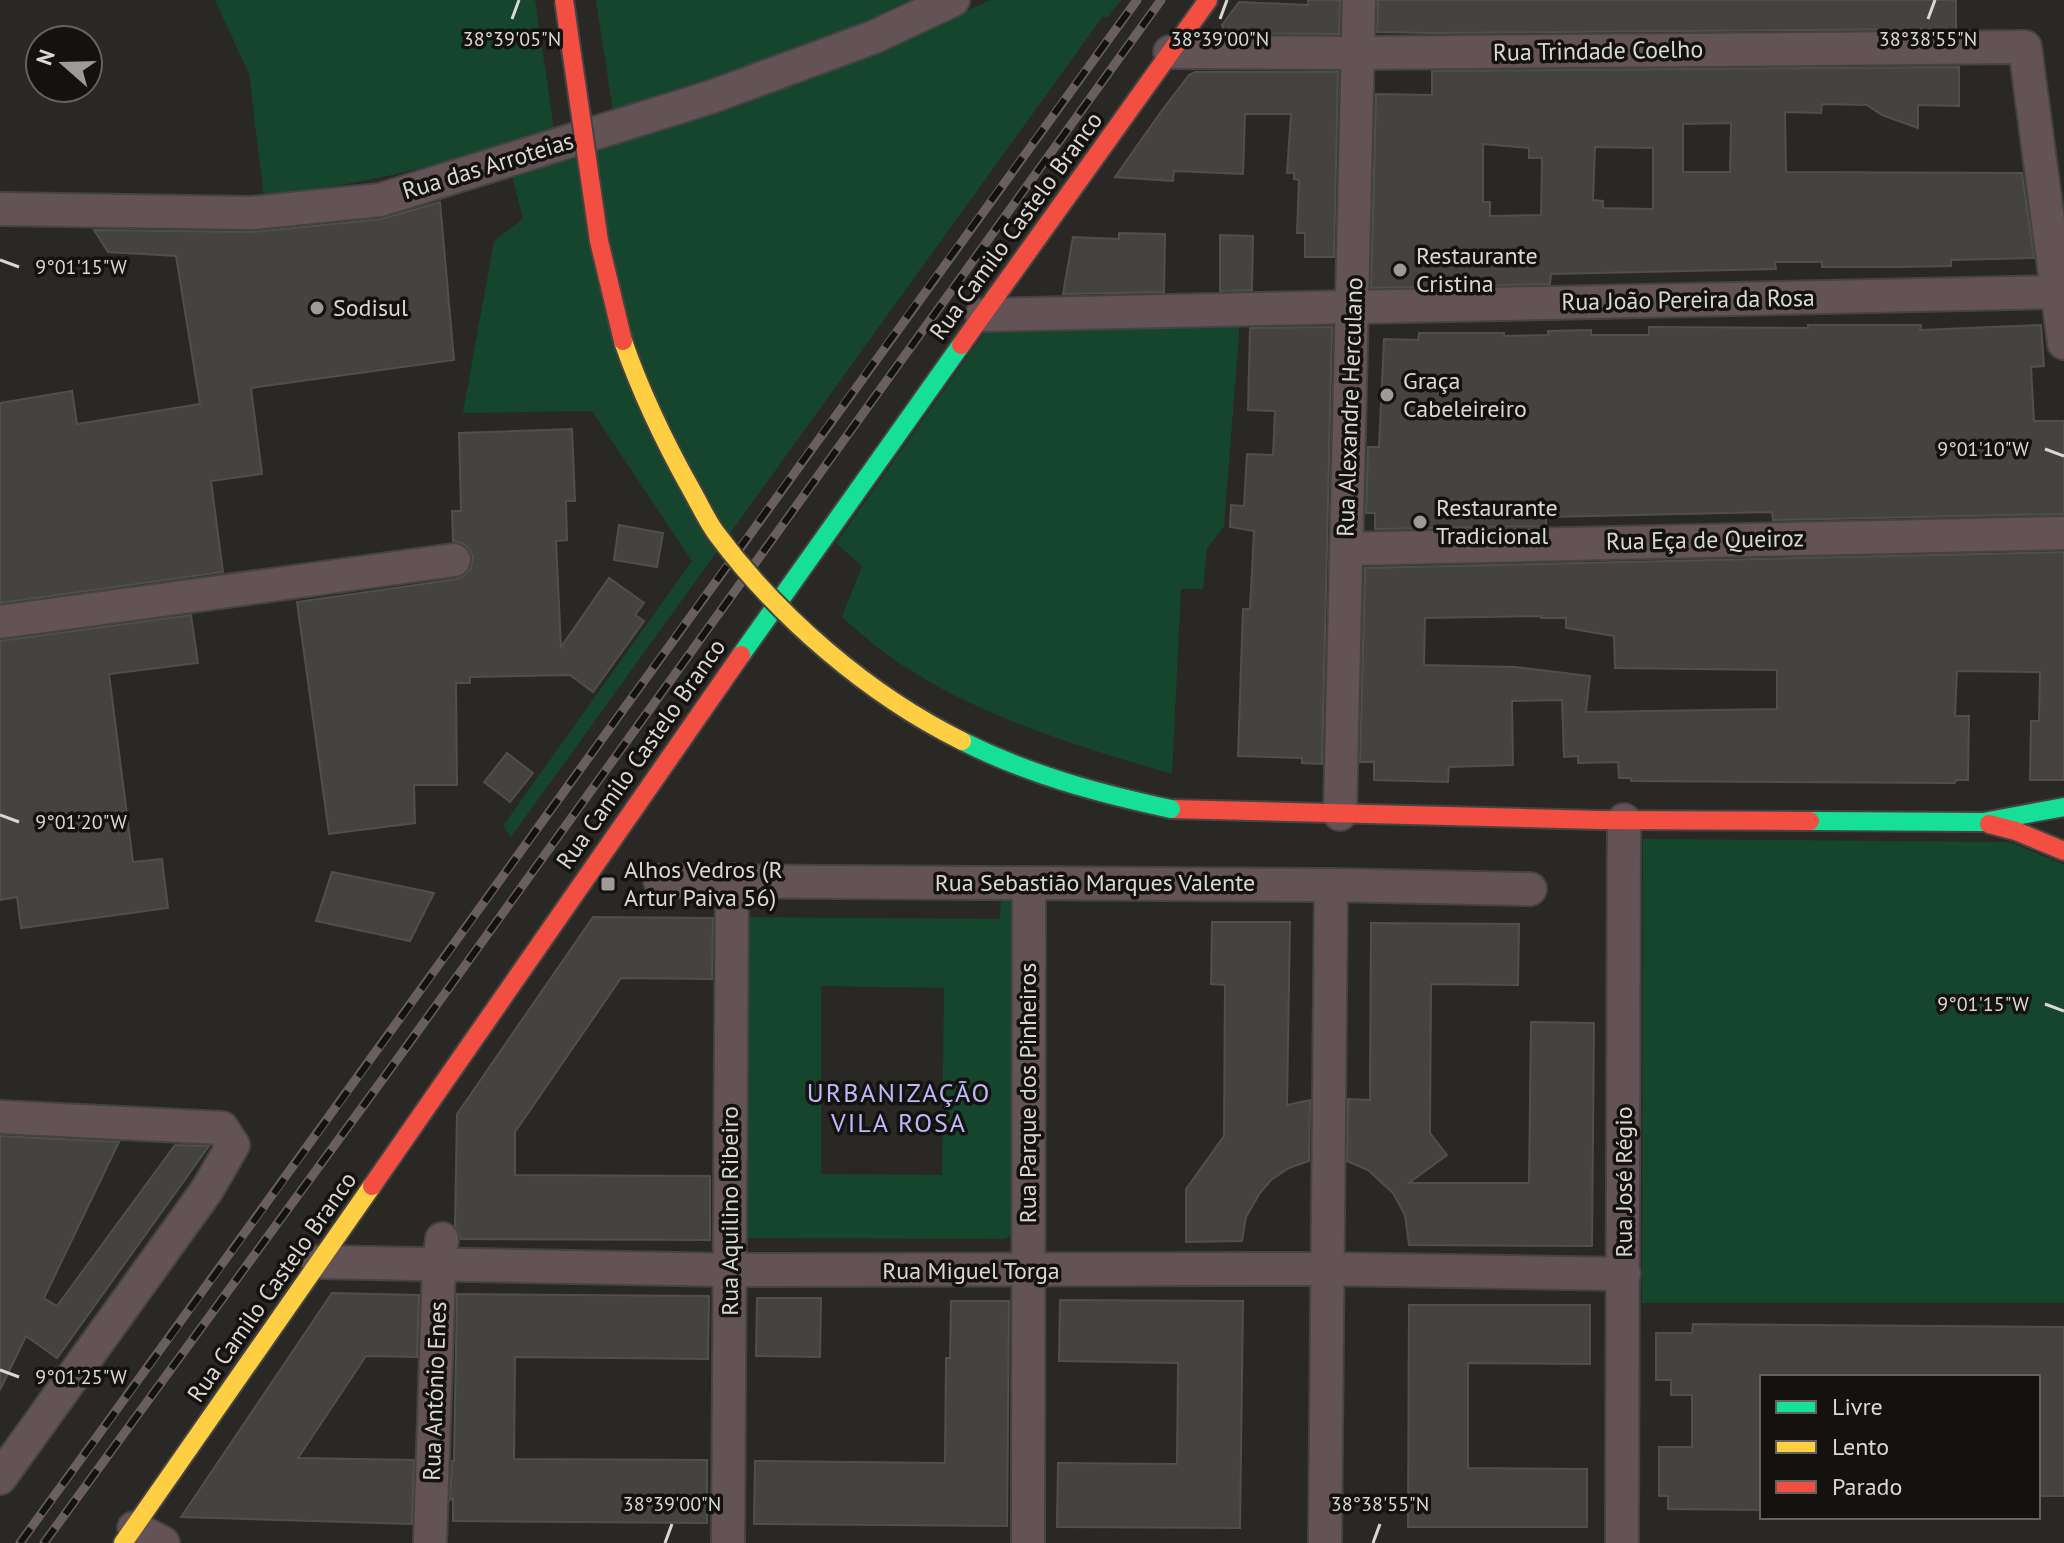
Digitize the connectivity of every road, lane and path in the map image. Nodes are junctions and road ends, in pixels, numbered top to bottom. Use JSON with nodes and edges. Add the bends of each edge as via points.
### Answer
{"nodes":[{"id":1,"x":564,"y":0,"type":"edge"},
{"id":2,"x":953,"y":0,"type":"edge"},
{"id":3,"x":1208,"y":0,"type":"edge"},
{"id":4,"x":1359,"y":0,"type":"edge"},
{"id":5,"x":1170,"y":52,"type":"junction"},
{"id":6,"x":1359,"y":53,"type":"junction"},
{"id":7,"x":0,"y":209,"type":"edge"},
{"id":8,"x":2058,"y":292,"type":"junction"},
{"id":9,"x":1353,"y":307,"type":"junction"},
{"id":10,"x":982,"y":315,"type":"junction"},
{"id":11,"x":2064,"y":343,"type":"edge"},
{"id":12,"x":2064,"y":533,"type":"edge"},
{"id":13,"x":1346,"y":549,"type":"junction"},
{"id":14,"x":454,"y":560,"type":"dead end"},
{"id":15,"x":0,"y":622,"type":"edge"},
{"id":16,"x":2064,"y":807,"type":"edge"},
{"id":17,"x":1340,"y":814,"type":"junction"},
{"id":18,"x":1624,"y":820,"type":"junction"},
{"id":19,"x":1983,"y":822,"type":"junction"},
{"id":20,"x":2064,"y":851,"type":"edge"},
{"id":21,"x":732,"y":880,"type":"junction"},
{"id":22,"x":660,"y":881,"type":"dead end"},
{"id":23,"x":1029,"y":883,"type":"junction"},
{"id":24,"x":1331,"y":885,"type":"junction"},
{"id":25,"x":1530,"y":889,"type":"dead end"},
{"id":26,"x":0,"y":1117,"type":"edge"},
{"id":27,"x":441,"y":1252,"type":"junction"},
{"id":28,"x":318,"y":1262,"type":"junction"},
{"id":29,"x":1327,"y":1269,"type":"junction"},
{"id":30,"x":730,"y":1270,"type":"junction"},
{"id":31,"x":1028,"y":1271,"type":"junction"},
{"id":32,"x":1624,"y":1274,"type":"junction"},
{"id":33,"x":0,"y":1478,"type":"edge"},
{"id":34,"x":128,"y":1536,"type":"edge"},
{"id":35,"x":163,"y":1543,"type":"edge"},
{"id":36,"x":430,"y":1543,"type":"edge"},
{"id":37,"x":728,"y":1543,"type":"edge"},
{"id":38,"x":1028,"y":1543,"type":"edge"},
{"id":39,"x":1325,"y":1543,"type":"edge"},
{"id":40,"x":1622,"y":1543,"type":"edge"}],
"edges":[{"from":1,"to":17,"type":"street","bridge":true,"via":[[599,241],[623,343],[667,447],[715,532],[768,595],[851,671],[924,722],[1007,763],[1096,793],[1171,809]]},
{"from":2,"to":7,"type":"street","name":"Rua das Arroteias","via":[[874,37],[711,97],[380,200],[252,213]]},
{"from":3,"to":5,"type":"street","name":"Rua Camilo Castelo Branco"},
{"from":4,"to":6,"type":"street","name":"Rua Alexandre Herculano"},
{"from":5,"to":6,"type":"street","name":"Rua Trindade Coelho"},
{"from":5,"to":10,"type":"street","name":"Rua Camilo Castelo Branco"},
{"from":6,"to":8,"type":"street","name":"Rua Trindade Coelho","via":[[2025,47]]},
{"from":6,"to":9,"type":"street","name":"Rua Alexandre Herculano"},
{"from":8,"to":9,"type":"street","name":"Rua João Pereira da Rosa"},
{"from":8,"to":11,"type":"street"},
{"from":9,"to":10,"type":"street","name":"Rua João Pereira da Rosa"},
{"from":9,"to":13,"type":"street","name":"Rua Alexandre Herculano"},
{"from":10,"to":28,"type":"street","name":"Rua Camilo Castelo Branco"},
{"from":12,"to":13,"type":"street","name":"Rua Eça de Queiroz"},
{"from":13,"to":17,"type":"street","name":"Rua Alexandre Herculano"},
{"from":14,"to":15,"type":"street"},
{"from":16,"to":19,"type":"street"},
{"from":17,"to":18,"type":"street"},
{"from":18,"to":19,"type":"street"},
{"from":18,"to":32,"type":"street","name":"Rua José Régio"},
{"from":19,"to":20,"type":"street"},
{"from":21,"to":22,"type":"street","name":"Rua Sebastião Marques Valente"},
{"from":21,"to":23,"type":"street","name":"Rua Sebastião Marques Valente"},
{"from":21,"to":30,"type":"street","name":"Rua Aquilino Ribeiro"},
{"from":23,"to":24,"type":"street","name":"Rua Sebastião Marques Valente"},
{"from":23,"to":31,"type":"street","name":"Rua Parque dos Pinheiros"},
{"from":24,"to":25,"type":"street","name":"Rua Sebastião Marques Valente"},
{"from":24,"to":29,"type":"street"},
{"from":26,"to":33,"type":"street","via":[[222,1128],[233,1145],[207,1190]]},
{"from":27,"to":28,"type":"street","name":"Rua Miguel Torga"},
{"from":27,"to":30,"type":"street","name":"Rua Miguel Torga"},
{"from":27,"to":36,"type":"street","name":"Rua António Enes"},
{"from":28,"to":34,"type":"street","name":"Rua Camilo Castelo Branco"},
{"from":29,"to":31,"type":"street","name":"Rua Miguel Torga"},
{"from":29,"to":32,"type":"street","name":"Rua Miguel Torga"},
{"from":29,"to":39,"type":"street"},
{"from":30,"to":31,"type":"street","name":"Rua Miguel Torga"},
{"from":30,"to":37,"type":"street","name":"Rua Aquilino Ribeiro"},
{"from":31,"to":38,"type":"street","name":"Rua Parque dos Pinheiros"},
{"from":32,"to":40,"type":"street","name":"Rua José Régio"},
{"from":34,"to":35,"type":"street"}]}
